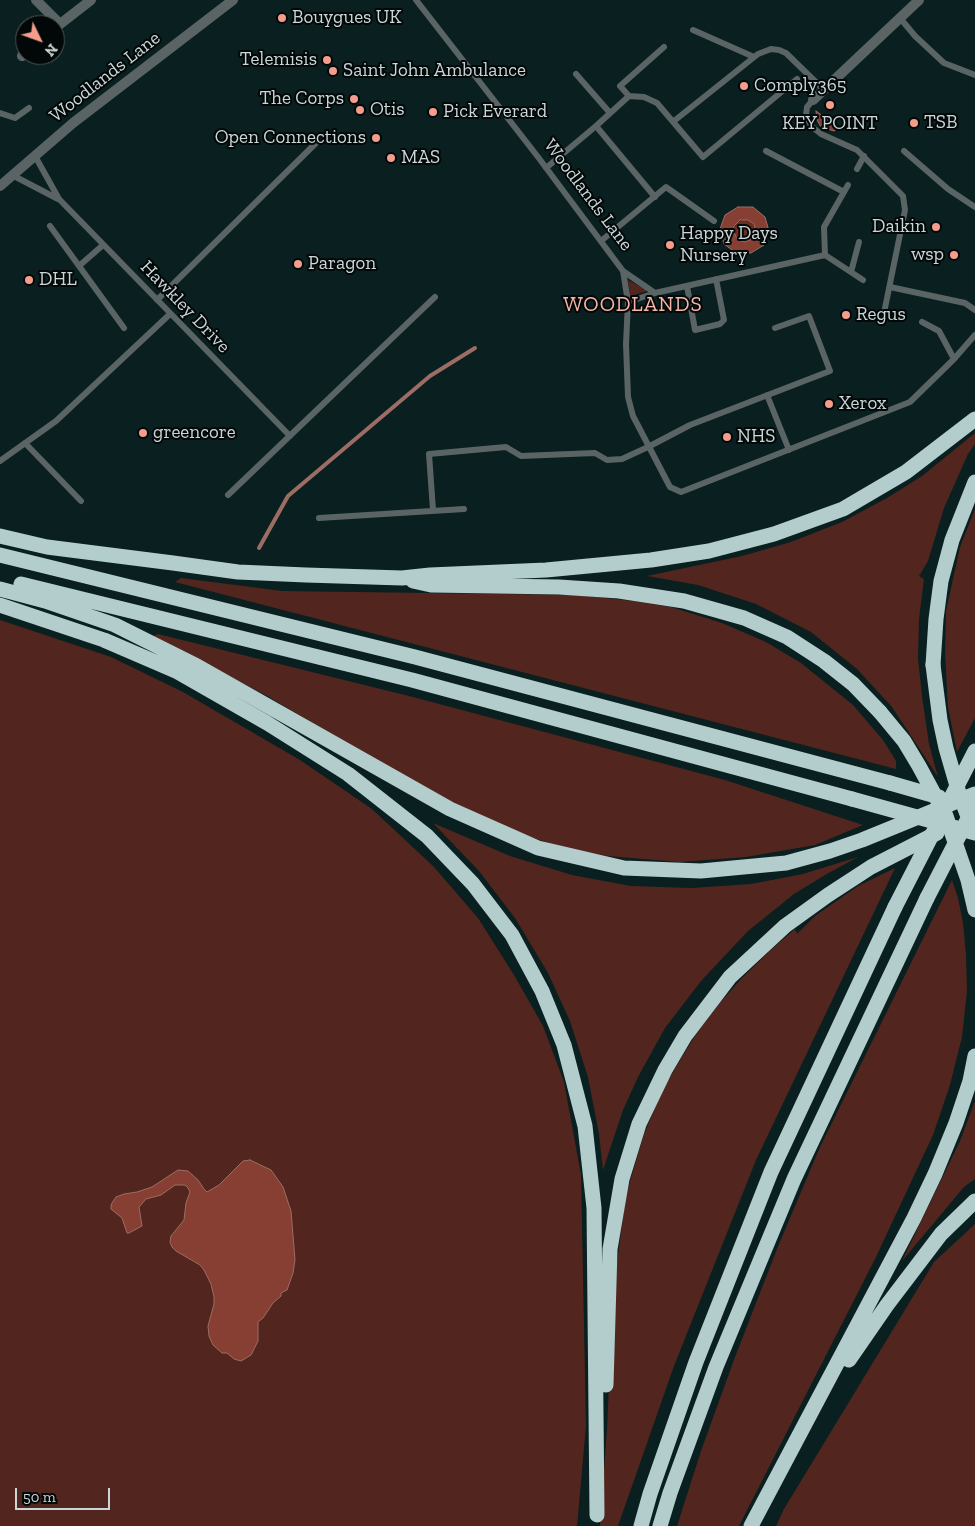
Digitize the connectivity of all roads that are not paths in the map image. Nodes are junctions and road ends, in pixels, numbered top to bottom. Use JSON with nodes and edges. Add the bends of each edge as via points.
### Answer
{"nodes":[{"id":1,"x":36,"y":0,"type":"edge"},
{"id":2,"x":91,"y":0,"type":"edge"},
{"id":3,"x":234,"y":0,"type":"edge"},
{"id":4,"x":416,"y":0,"type":"edge"},
{"id":5,"x":919,"y":0,"type":"edge"},
{"id":6,"x":49,"y":15,"type":"edge"},
{"id":7,"x":900,"y":18,"type":"junction"},
{"id":8,"x":65,"y":20,"type":"edge"},
{"id":9,"x":693,"y":30,"type":"dead end"},
{"id":10,"x":664,"y":47,"type":"dead end"},
{"id":11,"x":754,"y":57,"type":"junction"},
{"id":12,"x":576,"y":74,"type":"dead end"},
{"id":13,"x":975,"y":75,"type":"edge"},
{"id":14,"x":796,"y":79,"type":"dead end"},
{"id":15,"x":824,"y":90,"type":"junction"},
{"id":16,"x":629,"y":96,"type":"junction"},
{"id":17,"x":813,"y":100,"type":"joint"},
{"id":18,"x":29,"y":108,"type":"dead end"},
{"id":19,"x":0,"y":113,"type":"edge"},
{"id":20,"x":610,"y":113,"type":"junction"},
{"id":21,"x":674,"y":122,"type":"junction"},
{"id":22,"x":596,"y":126,"type":"junction"},
{"id":23,"x":316,"y":143,"type":"dead end"},
{"id":24,"x":766,"y":151,"type":"dead end"},
{"id":25,"x":904,"y":151,"type":"dead end"},
{"id":26,"x":35,"y":156,"type":"junction"},
{"id":27,"x":864,"y":156,"type":"junction"},
{"id":28,"x":546,"y":168,"type":"junction"},
{"id":29,"x":857,"y":170,"type":"dead end"},
{"id":30,"x":12,"y":175,"type":"junction"},
{"id":31,"x":848,"y":185,"type":"dead end"},
{"id":32,"x":0,"y":186,"type":"edge"},
{"id":33,"x":844,"y":192,"type":"junction"},
{"id":34,"x":655,"y":197,"type":"junction"},
{"id":35,"x":59,"y":199,"type":"junction"},
{"id":36,"x":975,"y":207,"type":"edge"},
{"id":37,"x":714,"y":221,"type":"dead end"},
{"id":38,"x":50,"y":226,"type":"dead end"},
{"id":39,"x":601,"y":241,"type":"junction"},
{"id":40,"x":858,"y":242,"type":"dead end"},
{"id":41,"x":104,"y":246,"type":"junction"},
{"id":42,"x":825,"y":255,"type":"junction"},
{"id":43,"x":79,"y":266,"type":"junction"},
{"id":44,"x":623,"y":272,"type":"junction"},
{"id":45,"x":851,"y":272,"type":"junction"},
{"id":46,"x":716,"y":279,"type":"junction"},
{"id":47,"x":863,"y":280,"type":"dead end"},
{"id":48,"x":687,"y":286,"type":"junction"},
{"id":49,"x":890,"y":287,"type":"junction"},
{"id":50,"x":655,"y":293,"type":"junction"},
{"id":51,"x":435,"y":297,"type":"dead end"},
{"id":52,"x":157,"y":300,"type":"junction"},
{"id":53,"x":628,"y":302,"type":"junction"},
{"id":54,"x":885,"y":308,"type":"dead end"},
{"id":55,"x":975,"y":310,"type":"edge"},
{"id":56,"x":170,"y":314,"type":"junction"},
{"id":57,"x":922,"y":322,"type":"dead end"},
{"id":58,"x":124,"y":328,"type":"dead end"},
{"id":59,"x":775,"y":328,"type":"dead end"},
{"id":60,"x":975,"y":335,"type":"edge"},
{"id":61,"x":954,"y":359,"type":"junction"},
{"id":62,"x":766,"y":395,"type":"junction"},
{"id":63,"x":975,"y":419,"type":"edge"},
{"id":64,"x":290,"y":436,"type":"junction"},
{"id":65,"x":25,"y":443,"type":"junction"},
{"id":66,"x":648,"y":447,"type":"junction"},
{"id":67,"x":789,"y":450,"type":"junction"},
{"id":68,"x":0,"y":461,"type":"edge"},
{"id":69,"x":975,"y":482,"type":"edge"},
{"id":70,"x":228,"y":495,"type":"dead end"},
{"id":71,"x":81,"y":501,"type":"dead end"},
{"id":72,"x":464,"y":509,"type":"dead end"},
{"id":73,"x":433,"y":510,"type":"junction"},
{"id":74,"x":319,"y":518,"type":"dead end"},
{"id":75,"x":0,"y":536,"type":"edge"},
{"id":76,"x":0,"y":555,"type":"edge"},
{"id":77,"x":402,"y":578,"type":"junction"},
{"id":78,"x":0,"y":580,"type":"edge"},
{"id":79,"x":0,"y":589,"type":"edge"},
{"id":80,"x":0,"y":601,"type":"edge"},
{"id":81,"x":0,"y":605,"type":"edge"},
{"id":82,"x":159,"y":648,"type":"junction"},
{"id":83,"x":975,"y":751,"type":"edge"},
{"id":84,"x":975,"y":794,"type":"edge"},
{"id":85,"x":975,"y":806,"type":"edge"},
{"id":86,"x":975,"y":815,"type":"edge"},
{"id":87,"x":975,"y":829,"type":"edge"},
{"id":88,"x":975,"y":833,"type":"edge"},
{"id":89,"x":975,"y":910,"type":"edge"},
{"id":90,"x":975,"y":1056,"type":"edge"},
{"id":91,"x":975,"y":1201,"type":"edge"},
{"id":92,"x":786,"y":1462,"type":"junction"},
{"id":93,"x":596,"y":1520,"type":"edge"},
{"id":94,"x":641,"y":1526,"type":"edge"},
{"id":95,"x":660,"y":1526,"type":"edge"},
{"id":96,"x":751,"y":1526,"type":"edge"}],
"edges":[{"from":1,"to":6,"type":"street"},
{"from":2,"to":8,"type":"street"},
{"from":3,"to":26,"type":"street","name":"Woodlands Lane","via":[[73,123]]},
{"from":4,"to":28,"type":"lane","name":"Woodlands Lane"},
{"from":5,"to":7,"type":"street"},
{"from":7,"to":13,"type":"lane","via":[[944,62]]},
{"from":7,"to":15,"type":"street"},
{"from":9,"to":11,"type":"lane"},
{"from":10,"to":16,"type":"lane","via":[[620,86]]},
{"from":11,"to":15,"type":"lane","via":[[771,49],[786,53]]},
{"from":11,"to":21,"type":"lane"},
{"from":12,"to":20,"type":"lane"},
{"from":14,"to":21,"type":"lane","via":[[703,156]]},
{"from":15,"to":17,"type":"street"},
{"from":16,"to":20,"type":"lane"},
{"from":16,"to":21,"type":"lane","via":[[644,97],[657,103]]},
{"from":17,"to":27,"type":"lane","via":[[806,115],[811,126]]},
{"from":18,"to":19,"type":"lane","via":[[15,118]]},
{"from":20,"to":22,"type":"lane"},
{"from":22,"to":28,"type":"lane"},
{"from":22,"to":34,"type":"lane"},
{"from":23,"to":52,"type":"lane"},
{"from":24,"to":33,"type":"lane"},
{"from":25,"to":36,"type":"lane","via":[[948,189]]},
{"from":26,"to":30,"type":"street","name":"Woodlands Lane"},
{"from":26,"to":35,"type":"lane","name":"Hawkley Drive"},
{"from":27,"to":29,"type":"lane"},
{"from":27,"to":49,"type":"lane","via":[[904,196]]},
{"from":28,"to":39,"type":"lane","name":"Woodlands Lane"},
{"from":30,"to":32,"type":"street","name":"Woodlands Lane"},
{"from":30,"to":35,"type":"lane","name":"Hawkley Drive"},
{"from":31,"to":33,"type":"lane"},
{"from":33,"to":42,"type":"lane","via":[[824,227]]},
{"from":34,"to":37,"type":"lane","via":[[666,187]]},
{"from":34,"to":39,"type":"lane"},
{"from":35,"to":41,"type":"lane","name":"Hawkley Drive"},
{"from":38,"to":43,"type":"lane"},
{"from":39,"to":44,"type":"lane","name":"Woodlands Lane"},
{"from":40,"to":45,"type":"lane"},
{"from":41,"to":43,"type":"lane"},
{"from":41,"to":52,"type":"lane","name":"Hawkley Drive"},
{"from":42,"to":45,"type":"lane"},
{"from":42,"to":46,"type":"lane"},
{"from":43,"to":58,"type":"lane"},
{"from":44,"to":50,"type":"lane"},
{"from":44,"to":53,"type":"lane","name":"Woodlands Lane"},
{"from":45,"to":47,"type":"lane"},
{"from":46,"to":48,"type":"lane"},
{"from":46,"to":48,"type":"lane","via":[[724,320],[695,330]]},
{"from":48,"to":50,"type":"lane"},
{"from":49,"to":54,"type":"lane"},
{"from":49,"to":55,"type":"lane","via":[[965,303]]},
{"from":50,"to":53,"type":"lane"},
{"from":51,"to":64,"type":"lane"},
{"from":52,"to":56,"type":"lane","name":"Hawkley Drive"},
{"from":53,"to":66,"type":"lane","name":"Woodlands Lane","via":[[628,397]]},
{"from":56,"to":64,"type":"lane","name":"Hawkley Drive"},
{"from":56,"to":65,"type":"lane","via":[[56,421]]},
{"from":57,"to":61,"type":"lane","via":[[939,331]]},
{"from":59,"to":62,"type":"lane","via":[[808,316],[830,371]]},
{"from":60,"to":61,"type":"lane"},
{"from":61,"to":67,"type":"lane","via":[[910,402]]},
{"from":62,"to":66,"type":"lane","via":[[690,425]]},
{"from":62,"to":67,"type":"lane"},
{"from":63,"to":77,"type":"highway","via":[[906,472],[843,508],[774,534],[709,551],[651,560]]},
{"from":64,"to":70,"type":"lane"},
{"from":65,"to":68,"type":"lane"},
{"from":65,"to":71,"type":"lane"},
{"from":66,"to":67,"type":"lane","name":"Woodlands Lane","via":[[670,487],[680,492]]},
{"from":66,"to":73,"type":"lane","via":[[622,459],[607,460],[595,453],[521,456],[506,447],[429,454]]},
{"from":69,"to":87,"type":"highway","bridge":true,"via":[[952,540],[941,581],[933,666],[946,748]]},
{"from":72,"to":73,"type":"lane"},
{"from":73,"to":74,"type":"lane"},
{"from":75,"to":77,"type":"highway","via":[[47,547],[238,572]]},
{"from":76,"to":85,"type":"highway","bridge":true,"via":[[415,657]]},
{"from":77,"to":89,"type":"highway","bridge":true,"via":[[431,585],[558,586],[619,591],[684,601],[744,618],[787,637],[853,684],[909,749],[946,816]]},
{"from":78,"to":88,"type":"highway","bridge":true,"via":[[412,680]]},
{"from":79,"to":82,"type":"highway","via":[[115,625]]},
{"from":80,"to":82,"type":"highway","via":[[36,609]]},
{"from":81,"to":93,"type":"highway","via":[[104,640],[176,671],[340,769],[427,836],[473,884],[512,935],[542,991],[564,1045],[585,1126],[594,1208]]},
{"from":82,"to":84,"type":"highway","via":[[197,666],[450,810],[538,848],[624,868],[701,872],[786,863],[830,852]]},
{"from":83,"to":94,"type":"highway","bridge":true,"via":[[896,907],[772,1172],[696,1362]]},
{"from":85,"to":95,"type":"highway","bridge":true,"via":[[927,898],[794,1179],[716,1366]]},
{"from":86,"to":93,"type":"highway","via":[[871,867],[785,926],[730,977],[685,1036],[665,1070],[633,1142],[622,1179],[610,1250],[602,1457]]},
{"from":90,"to":92,"type":"highway","via":[[970,1081],[936,1174]]},
{"from":91,"to":92,"type":"highway","via":[[941,1234],[887,1304]]},
{"from":92,"to":96,"type":"highway"}]}
